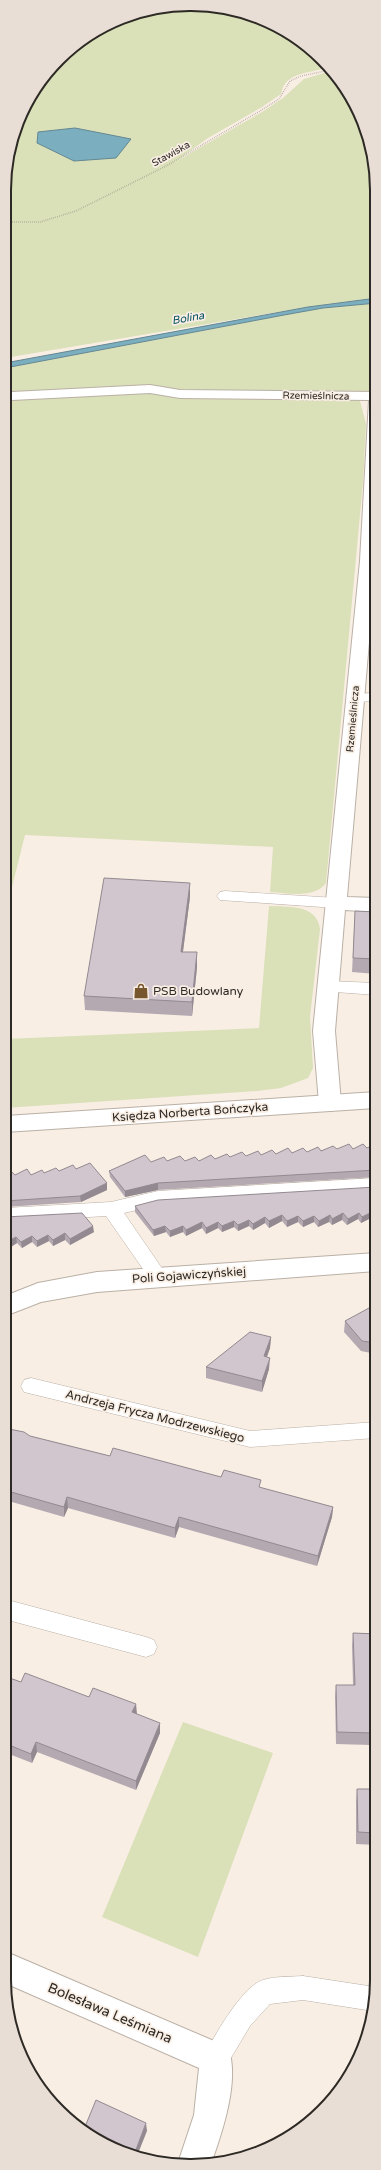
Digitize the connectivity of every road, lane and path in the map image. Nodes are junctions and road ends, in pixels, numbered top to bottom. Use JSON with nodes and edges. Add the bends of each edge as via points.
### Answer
{"nodes":[{"id":1,"x":324,"y":71,"type":"edge"},
{"id":2,"x":11,"y":222,"type":"edge"},
{"id":3,"x":12,"y":396,"type":"dead end"},
{"id":4,"x":370,"y":396,"type":"edge"},
{"id":5,"x":370,"y":520,"type":"edge"},
{"id":6,"x":370,"y":697,"type":"edge"},
{"id":7,"x":355,"y":698,"type":"junction"},
{"id":8,"x":225,"y":896,"type":"dead end"},
{"id":9,"x":336,"y":903,"type":"junction"},
{"id":10,"x":370,"y":905,"type":"edge"},
{"id":11,"x":328,"y":987,"type":"junction"},
{"id":12,"x":370,"y":989,"type":"edge"},
{"id":13,"x":370,"y":1100,"type":"edge"},
{"id":14,"x":330,"y":1103,"type":"junction"},
{"id":15,"x":11,"y":1124,"type":"edge"},
{"id":16,"x":370,"y":1185,"type":"edge"},
{"id":17,"x":111,"y":1209,"type":"junction"},
{"id":18,"x":11,"y":1215,"type":"edge"},
{"id":19,"x":370,"y":1262,"type":"edge"},
{"id":20,"x":159,"y":1277,"type":"junction"},
{"id":21,"x":11,"y":1304,"type":"edge"},
{"id":22,"x":31,"y":1386,"type":"dead end"},
{"id":23,"x":370,"y":1430,"type":"edge"},
{"id":24,"x":11,"y":1611,"type":"edge"},
{"id":25,"x":146,"y":1647,"type":"dead end"},
{"id":26,"x":11,"y":1971,"type":"edge"},
{"id":27,"x":369,"y":1998,"type":"edge"},
{"id":28,"x":216,"y":2059,"type":"junction"},
{"id":29,"x":197,"y":2159,"type":"edge"}],
"edges":[{"from":1,"to":2,"type":"path","name":"Stawiska","via":[[290,81],[279,99],[260,111],[168,165],[76,212],[40,222]]},
{"from":3,"to":4,"type":"street","name":"Rzemieślnicza","via":[[150,389],[180,394]]},
{"from":5,"to":7,"type":"street","name":"Rzemieślnicza"},
{"from":6,"to":7,"type":"lane"},
{"from":7,"to":9,"type":"street","name":"Rzemieślnicza"},
{"from":8,"to":9,"type":"lane"},
{"from":9,"to":10,"type":"street"},
{"from":9,"to":11,"type":"street","name":"Rzemieślnicza"},
{"from":11,"to":12,"type":"lane"},
{"from":11,"to":14,"type":"street","name":"Rzemieślnicza","via":[[324,1031]]},
{"from":13,"to":14,"type":"street","name":"Księdza Norberta Bończyka"},
{"from":14,"to":15,"type":"street","name":"Księdza Norberta Bończyka"},
{"from":16,"to":17,"type":"lane","via":[[158,1198]]},
{"from":17,"to":18,"type":"lane"},
{"from":17,"to":20,"type":"lane"},
{"from":19,"to":20,"type":"street","name":"Poli Gojawiczyńskiej"},
{"from":20,"to":21,"type":"street","name":"Poli Gojawiczyńskiej","via":[[97,1282],[38,1293]]},
{"from":22,"to":23,"type":"lane","name":"Andrzeja Frycza Modrzewskiego","via":[[250,1439]]},
{"from":24,"to":25,"type":"lane"},
{"from":26,"to":28,"type":"street","name":"Bolesława Leśmiana"},
{"from":27,"to":28,"type":"lane","via":[[303,1988],[264,1992],[241,2017]]},
{"from":28,"to":29,"type":"street","via":[[211,2115]]}]}
